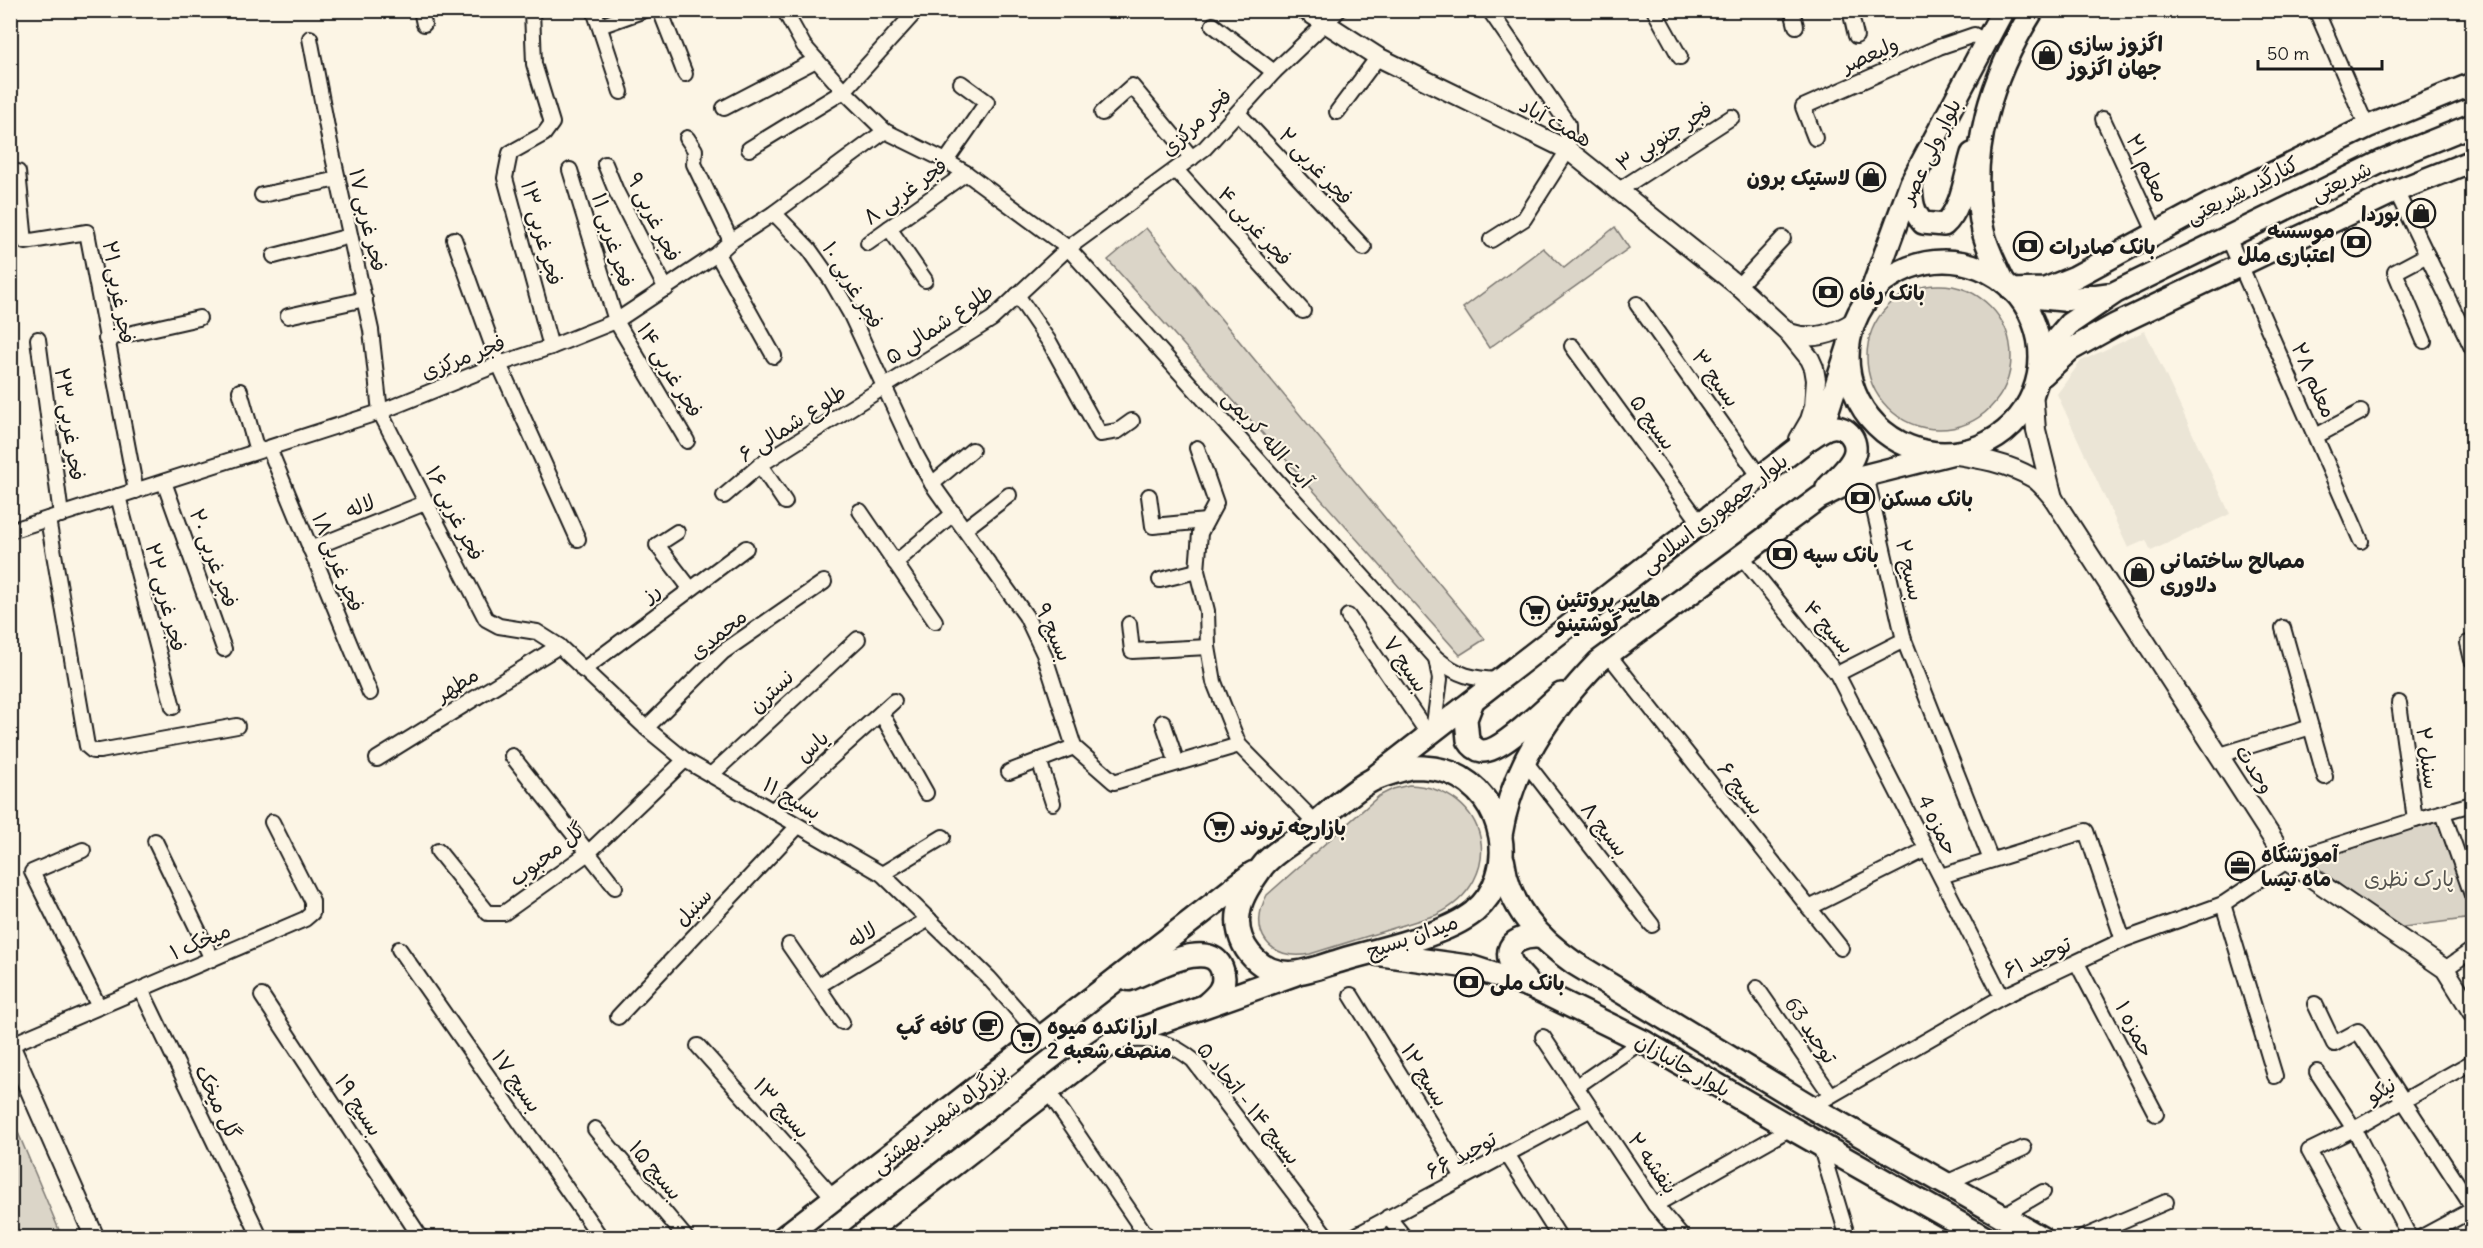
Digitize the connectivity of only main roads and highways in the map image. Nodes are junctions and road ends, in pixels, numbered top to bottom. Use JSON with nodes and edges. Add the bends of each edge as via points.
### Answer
{"nodes":[{"id":1,"x":1305,"y":10,"type":"edge"},
{"id":2,"x":2003,"y":10,"type":"edge"},
{"id":3,"x":2033,"y":10,"type":"edge"},
{"id":4,"x":2472,"y":84,"type":"edge"},
{"id":5,"x":1988,"y":107,"type":"junction"},
{"id":6,"x":2472,"y":125,"type":"edge"},
{"id":7,"x":2472,"y":161,"type":"edge"},
{"id":8,"x":1911,"y":183,"type":"junction"},
{"id":9,"x":2008,"y":286,"type":"junction"},
{"id":10,"x":2116,"y":292,"type":"junction"},
{"id":11,"x":1869,"y":297,"type":"junction"},
{"id":12,"x":1855,"y":321,"type":"junction"},
{"id":13,"x":1789,"y":333,"type":"junction"},
{"id":14,"x":1848,"y":348,"type":"junction"},
{"id":15,"x":2036,"y":383,"type":"junction"},
{"id":16,"x":1809,"y":439,"type":"junction"},
{"id":17,"x":1792,"y":453,"type":"junction"},
{"id":18,"x":1950,"y":454,"type":"junction"},
{"id":19,"x":1819,"y":498,"type":"junction"},
{"id":20,"x":2054,"y":498,"type":"junction"},
{"id":21,"x":1603,"y":658,"type":"junction"},
{"id":22,"x":1473,"y":701,"type":"junction"},
{"id":23,"x":1370,"y":781,"type":"junction"},
{"id":24,"x":1502,"y":846,"type":"junction"},
{"id":25,"x":1264,"y":865,"type":"junction"},
{"id":26,"x":1542,"y":937,"type":"junction"},
{"id":27,"x":1359,"y":955,"type":"junction"},
{"id":28,"x":1304,"y":971,"type":"junction"},
{"id":29,"x":1530,"y":986,"type":"junction"},
{"id":30,"x":1097,"y":996,"type":"junction"},
{"id":31,"x":1205,"y":1006,"type":"junction"},
{"id":32,"x":2472,"y":1012,"type":"edge"},
{"id":33,"x":10,"y":1045,"type":"edge"},
{"id":34,"x":95,"y":1238,"type":"edge"},
{"id":35,"x":783,"y":1238,"type":"edge"},
{"id":36,"x":859,"y":1238,"type":"edge"},
{"id":37,"x":1985,"y":1238,"type":"edge"},
{"id":38,"x":2041,"y":1238,"type":"edge"}],
"edges":[{"from":1,"to":13,"type":"main road","name":"همت آباد","via":[[1378,57],[1569,150],[1738,286]]},
{"from":2,"to":8,"type":"main road","name":"بلوار ولی عصر"},
{"from":3,"to":5,"type":"main road","name":"بلوار ولی عصر","via":[[2011,50]]},
{"from":4,"to":9,"type":"main road","name":"کنارگذر شریعتی","via":[[2367,127],[2058,285],[2034,290]]},
{"from":5,"to":8,"type":"main road","via":[[1952,218],[1944,225],[1923,223],[1912,207]]},
{"from":5,"to":9,"type":"main road","name":"بلوار ولی عصر","via":[[1981,145],[1979,202],[1984,232]]},
{"from":6,"to":10,"type":"main road","name":"شریعتی","via":[[2383,161]]},
{"from":7,"to":15,"type":"main road","via":[[2396,191],[2115,325],[2070,350]]},
{"from":8,"to":11,"type":"main road","name":"بلوار ولی عصر"},
{"from":9,"to":10,"type":"main road","via":[[2026,296],[2049,300]]},
{"from":9,"to":11,"type":"main road","via":[[1984,270],[1941,261],[1913,266],[1889,278]]},
{"from":9,"to":15,"type":"main road","via":[[2031,318],[2038,339],[2040,362]]},
{"from":10,"to":15,"type":"main road","via":[[2063,330]]},
{"from":11,"to":12,"type":"main road"},
{"from":12,"to":13,"type":"main road","via":[[1811,337]]},
{"from":12,"to":14,"type":"main road"},
{"from":13,"to":17,"type":"main road","name":"همت آباد","via":[[1810,359],[1816,380],[1810,420]]},
{"from":14,"to":16,"type":"main road","name":"بلوار جمهوری اسلامی","via":[[1827,413]]},
{"from":14,"to":18,"type":"main road","via":[[1850,376],[1859,402],[1875,424],[1897,441],[1922,452]]},
{"from":15,"to":18,"type":"main road","via":[[2027,405],[1997,438],[1977,448]]},
{"from":15,"to":20,"type":"main road","name":"وحدت","via":[[2036,430]]},
{"from":16,"to":17,"type":"main road","name":"بلوار جمهوری اسلامی"},
{"from":16,"to":19,"type":"main road","via":[[1825,429],[1838,427],[1850,434],[1856,446],[1852,459]]},
{"from":17,"to":22,"type":"main road","name":"بلوار جمهوری اسلامی"},
{"from":18,"to":19,"type":"main road","via":[[1866,475]]},
{"from":18,"to":20,"type":"main road","name":"وحدت","via":[[1985,459],[2013,469],[2035,479]]},
{"from":19,"to":21,"type":"main road"},
{"from":20,"to":32,"type":"main road","name":"وحدت","via":[[2287,861],[2445,969]]},
{"from":21,"to":22,"type":"main road","via":[[1501,744],[1488,750],[1476,748],[1468,740],[1466,718]]},
{"from":21,"to":24,"type":"main road","via":[[1573,690],[1524,760],[1509,797]]},
{"from":22,"to":23,"type":"main road","name":"بلوار جمهوری اسلامی"},
{"from":23,"to":24,"type":"highway","name":"میدان بسیج","via":[[1411,767],[1451,773],[1484,798],[1496,816]]},
{"from":23,"to":25,"type":"highway","name":"میدان بسیج"},
{"from":24,"to":26,"type":"highway","name":"بلوار جانبازان","via":[[1513,900]]},
{"from":24,"to":27,"type":"highway","name":"میدان بسیج","via":[[1498,877],[1474,911],[1443,929]]},
{"from":25,"to":28,"type":"highway","name":"میدان بسیج","via":[[1239,910],[1241,940],[1249,954],[1274,971]]},
{"from":25,"to":30,"type":"highway","name":"بزرگراه شهید بهشتی"},
{"from":26,"to":29,"type":"highway","via":[[1522,937],[1510,951],[1513,966]]},
{"from":26,"to":38,"type":"highway","name":"بلوار جانبازان","via":[[1575,963],[1821,1101],[1946,1184]]},
{"from":27,"to":28,"type":"highway","name":"میدان بسیج"},
{"from":27,"to":29,"type":"highway","name":"بلوار جانبازان","via":[[1390,954],[1471,967]]},
{"from":28,"to":31,"type":"highway"},
{"from":29,"to":37,"type":"highway","name":"بلوار جانبازان","via":[[1642,1041]]},
{"from":30,"to":31,"type":"highway","via":[[1148,972],[1202,954],[1216,960],[1223,974],[1221,990]]},
{"from":30,"to":35,"type":"highway","name":"بزرگراه شهید بهشتی"},
{"from":31,"to":36,"type":"highway","via":[[1113,1042]]},
{"from":33,"to":34,"type":"main road"}]}
